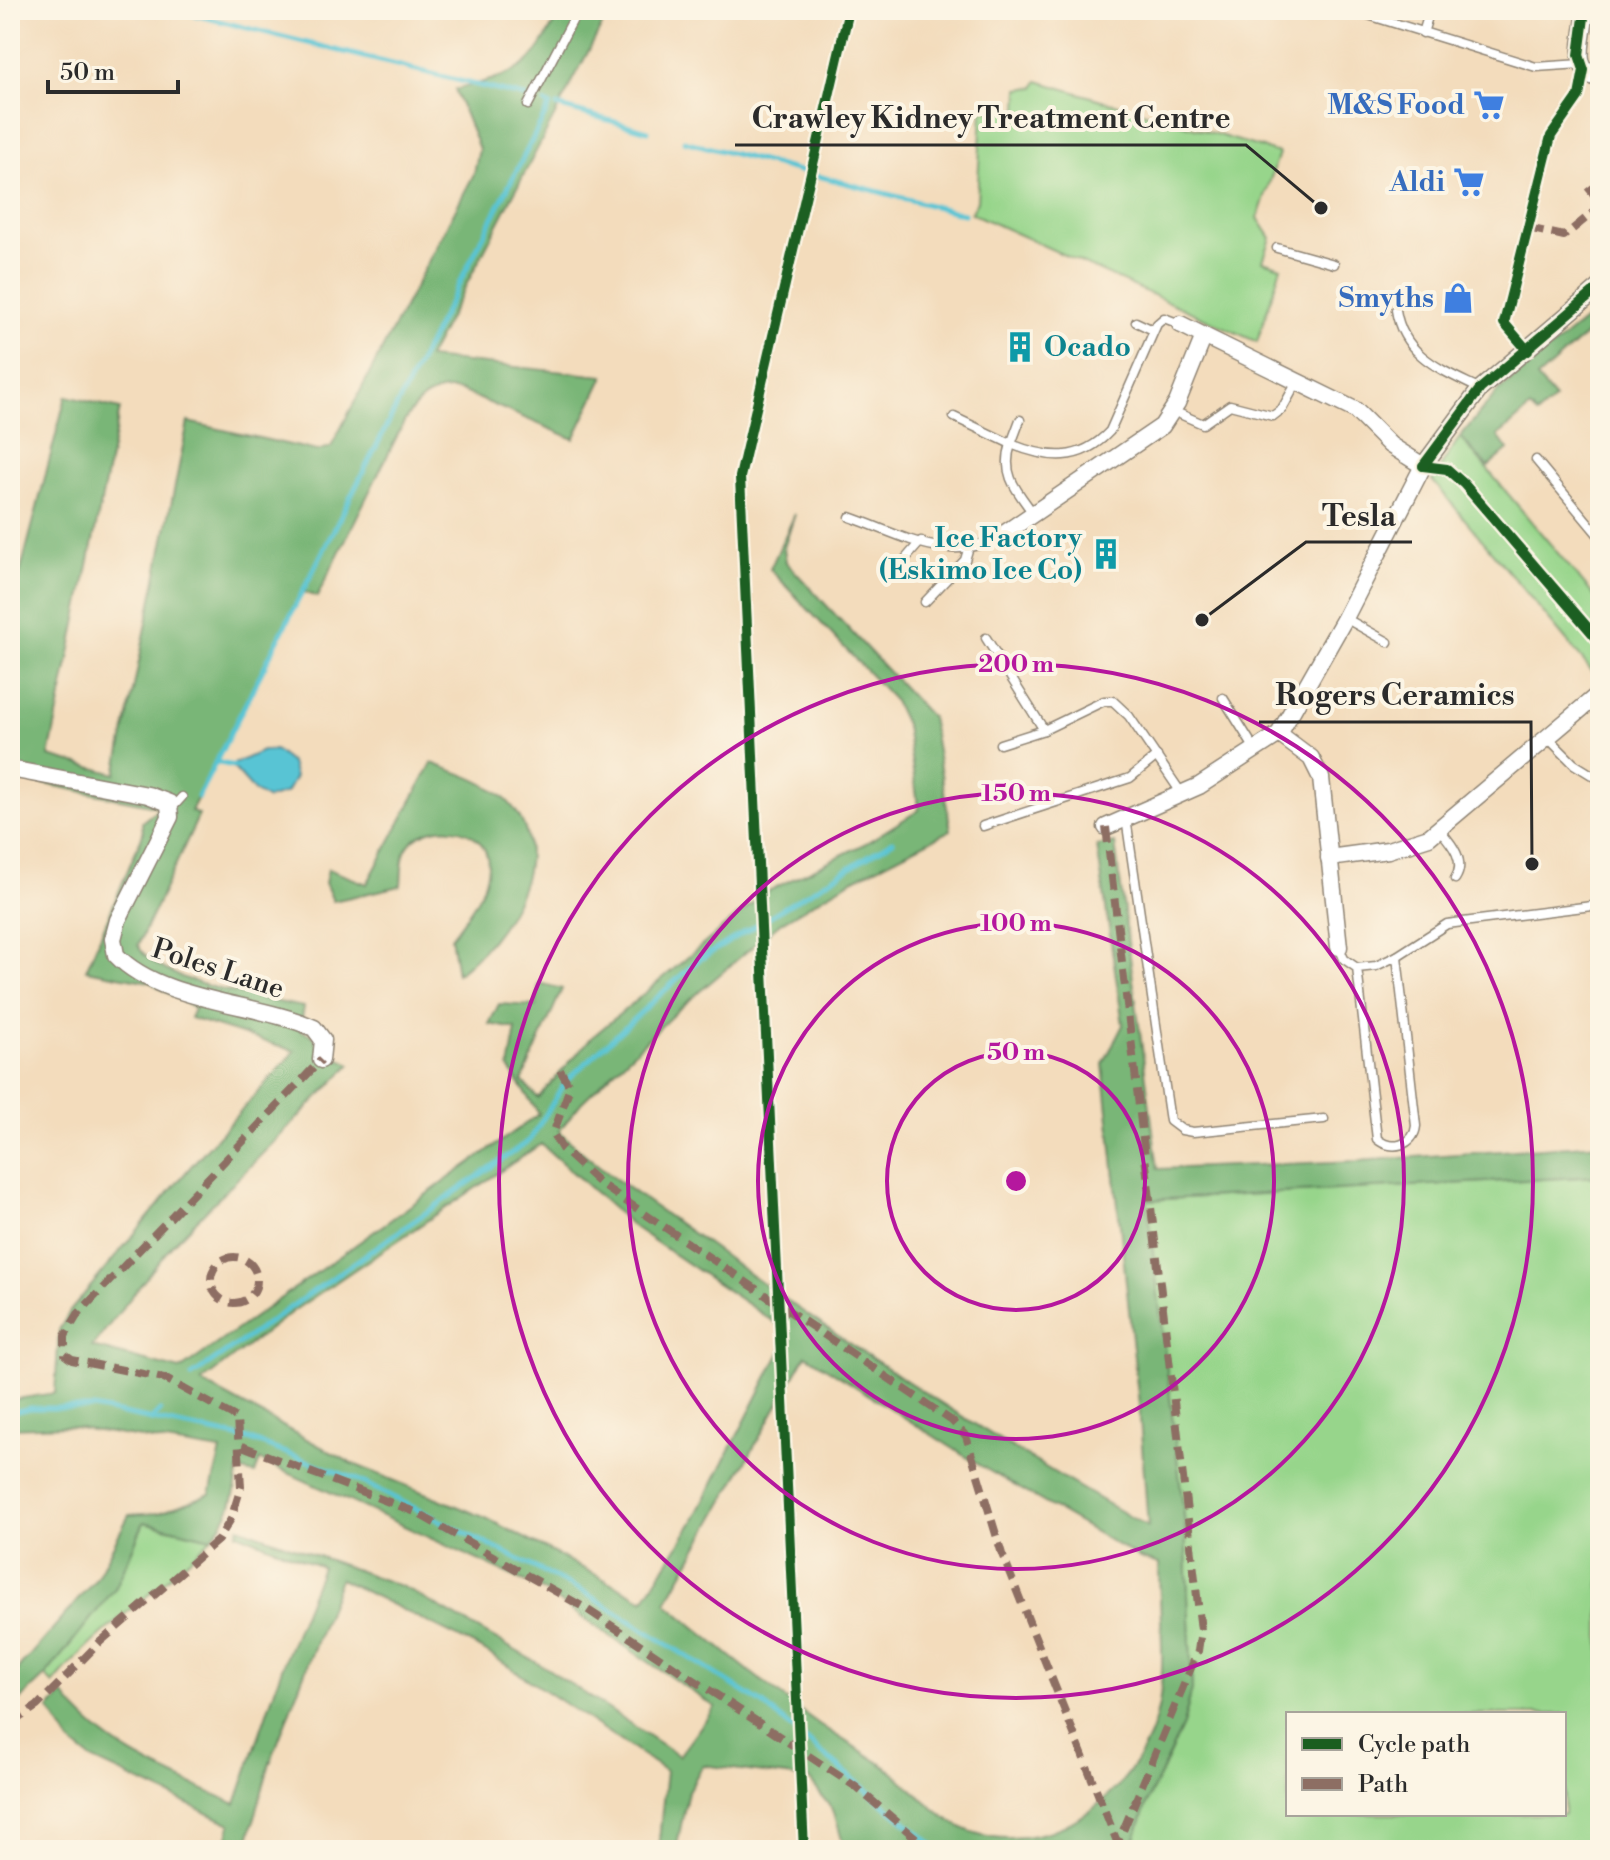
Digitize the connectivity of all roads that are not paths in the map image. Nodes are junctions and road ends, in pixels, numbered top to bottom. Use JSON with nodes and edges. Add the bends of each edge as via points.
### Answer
{"nodes":[{"id":1,"x":578,"y":10,"type":"edge"},
{"id":2,"x":1352,"y":10,"type":"edge"},
{"id":3,"x":1430,"y":10,"type":"edge"},
{"id":4,"x":1585,"y":10,"type":"edge"},
{"id":5,"x":1600,"y":30,"type":"edge"},
{"id":6,"x":1423,"y":33,"type":"junction"},
{"id":7,"x":1582,"y":44,"type":"junction"},
{"id":8,"x":1581,"y":64,"type":"junction"},
{"id":9,"x":1600,"y":79,"type":"edge"},
{"id":10,"x":528,"y":105,"type":"dead end"},
{"id":11,"x":1277,"y":248,"type":"dead end"},
{"id":12,"x":1334,"y":264,"type":"dead end"},
{"id":13,"x":1600,"y":287,"type":"edge"},
{"id":14,"x":1396,"y":310,"type":"dead end"},
{"id":15,"x":1136,"y":322,"type":"dead end"},
{"id":16,"x":1180,"y":324,"type":"joint"},
{"id":17,"x":1153,"y":330,"type":"junction"},
{"id":18,"x":1204,"y":336,"type":"junction"},
{"id":19,"x":1298,"y":382,"type":"junction"},
{"id":20,"x":1480,"y":389,"type":"junction"},
{"id":21,"x":1173,"y":411,"type":"junction"},
{"id":22,"x":954,"y":417,"type":"dead end"},
{"id":23,"x":1020,"y":420,"type":"dead end"},
{"id":24,"x":1011,"y":444,"type":"junction"},
{"id":25,"x":1536,"y":460,"type":"dead end"},
{"id":26,"x":1423,"y":466,"type":"junction"},
{"id":27,"x":1033,"y":513,"type":"junction"},
{"id":28,"x":850,"y":517,"type":"dead end"},
{"id":29,"x":1005,"y":533,"type":"joint"},
{"id":30,"x":1600,"y":537,"type":"edge"},
{"id":31,"x":921,"y":541,"type":"junction"},
{"id":32,"x":968,"y":550,"type":"junction"},
{"id":33,"x":894,"y":572,"type":"dead end"},
{"id":34,"x":925,"y":602,"type":"dead end"},
{"id":35,"x":1345,"y":618,"type":"junction"},
{"id":36,"x":986,"y":638,"type":"dead end"},
{"id":37,"x":1388,"y":642,"type":"dead end"},
{"id":38,"x":1600,"y":693,"type":"edge"},
{"id":39,"x":1223,"y":698,"type":"dead end"},
{"id":40,"x":1044,"y":730,"type":"junction"},
{"id":41,"x":1279,"y":734,"type":"junction"},
{"id":42,"x":1548,"y":738,"type":"junction"},
{"id":43,"x":1000,"y":744,"type":"dead end"},
{"id":44,"x":1256,"y":751,"type":"junction"},
{"id":45,"x":1157,"y":756,"type":"junction"},
{"id":46,"x":10,"y":769,"type":"edge"},
{"id":47,"x":1600,"y":780,"type":"edge"},
{"id":48,"x":1182,"y":794,"type":"junction"},
{"id":49,"x":1126,"y":818,"type":"junction"},
{"id":50,"x":983,"y":826,"type":"dead end"},
{"id":51,"x":1106,"y":827,"type":"dead end"},
{"id":52,"x":1440,"y":830,"type":"junction"},
{"id":53,"x":1329,"y":858,"type":"junction"},
{"id":54,"x":1455,"y":879,"type":"dead end"},
{"id":55,"x":1600,"y":905,"type":"edge"},
{"id":56,"x":1339,"y":947,"type":"joint"},
{"id":57,"x":1397,"y":956,"type":"junction"},
{"id":58,"x":1357,"y":968,"type":"junction"},
{"id":59,"x":321,"y":1060,"type":"dead end"},
{"id":60,"x":1324,"y":1119,"type":"dead end"}],
"edges":[{"from":1,"to":10,"type":"lane"},
{"from":2,"to":6,"type":"lane"},
{"from":3,"to":6,"type":"lane"},
{"from":4,"to":7,"type":"street"},
{"from":5,"to":7,"type":"street"},
{"from":6,"to":8,"type":"lane","via":[[1536,67]]},
{"from":7,"to":8,"type":"street"},
{"from":8,"to":9,"type":"street"},
{"from":11,"to":12,"type":"lane"},
{"from":13,"to":20,"type":"street"},
{"from":14,"to":20,"type":"lane","via":[[1407,344],[1430,364]]},
{"from":15,"to":17,"type":"lane"},
{"from":16,"to":17,"type":"lane","via":[[1164,318]]},
{"from":16,"to":18,"type":"street"},
{"from":17,"to":24,"type":"lane","via":[[1104,437],[1063,458]]},
{"from":18,"to":19,"type":"street"},
{"from":18,"to":21,"type":"street"},
{"from":19,"to":21,"type":"lane","via":[[1273,416],[1230,405],[1203,424]]},
{"from":19,"to":26,"type":"street","via":[[1355,410],[1390,445]]},
{"from":20,"to":26,"type":"street"},
{"from":21,"to":27,"type":"street","via":[[1152,435]]},
{"from":22,"to":24,"type":"lane"},
{"from":23,"to":24,"type":"lane"},
{"from":24,"to":27,"type":"lane","via":[[1007,472]]},
{"from":25,"to":30,"type":"lane"},
{"from":26,"to":35,"type":"street"},
{"from":27,"to":29,"type":"street"},
{"from":28,"to":31,"type":"lane"},
{"from":29,"to":32,"type":"lane"},
{"from":31,"to":32,"type":"lane"},
{"from":31,"to":33,"type":"lane"},
{"from":32,"to":34,"type":"lane","via":[[965,560]]},
{"from":35,"to":37,"type":"lane"},
{"from":35,"to":41,"type":"street"},
{"from":36,"to":40,"type":"lane"},
{"from":38,"to":42,"type":"street"},
{"from":39,"to":44,"type":"lane"},
{"from":40,"to":43,"type":"lane"},
{"from":40,"to":45,"type":"lane","via":[[1110,700],[1125,711]]},
{"from":41,"to":44,"type":"street"},
{"from":41,"to":53,"type":"street","via":[[1306,753],[1319,771]]},
{"from":42,"to":47,"type":"lane"},
{"from":42,"to":52,"type":"street"},
{"from":44,"to":48,"type":"street"},
{"from":45,"to":48,"type":"lane"},
{"from":45,"to":50,"type":"lane","via":[[1126,779]]},
{"from":46,"to":59,"type":"street","name":"Poles Lane","via":[[176,803],[115,929],[116,955],[129,967],[167,984],[314,1028],[323,1040]]},
{"from":48,"to":49,"type":"street"},
{"from":49,"to":51,"type":"street"},
{"from":49,"to":60,"type":"lane","via":[[1170,1121],[1193,1132]]},
{"from":52,"to":53,"type":"street","via":[[1401,847]]},
{"from":52,"to":54,"type":"lane","via":[[1457,854]]},
{"from":53,"to":56,"type":"street"},
{"from":55,"to":57,"type":"lane","via":[[1454,922],[1431,931]]},
{"from":56,"to":58,"type":"lane","via":[[1344,959]]},
{"from":57,"to":58,"type":"lane"},
{"from":57,"to":58,"type":"lane","via":[[1416,1126],[1409,1143],[1384,1144],[1375,1134]]}]}
